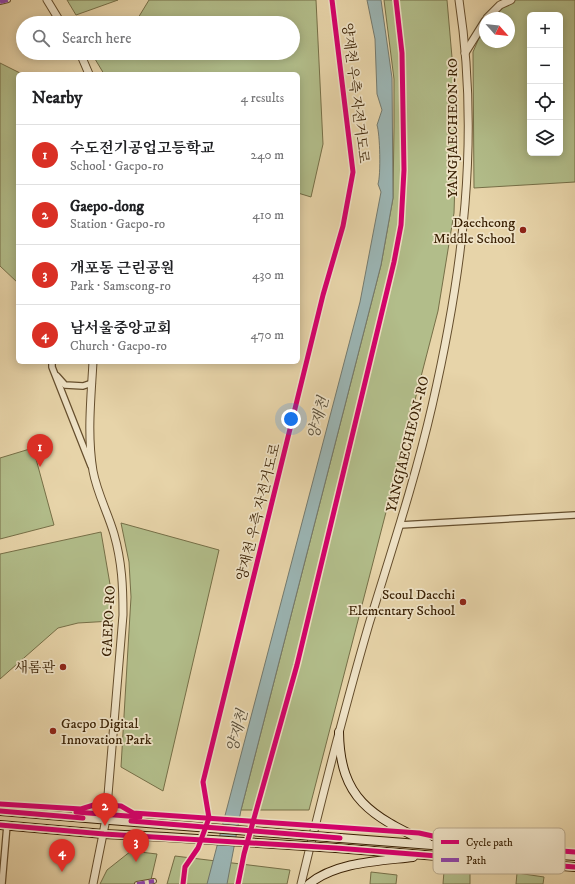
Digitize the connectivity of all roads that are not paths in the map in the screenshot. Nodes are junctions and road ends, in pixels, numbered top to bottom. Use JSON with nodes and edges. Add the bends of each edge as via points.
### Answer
{"nodes":[{"id":1,"x":8,"y":0,"type":"edge"},
{"id":2,"x":47,"y":0,"type":"edge"},
{"id":3,"x":459,"y":0,"type":"edge"},
{"id":4,"x":511,"y":0,"type":"edge"},
{"id":5,"x":0,"y":2,"type":"edge"},
{"id":6,"x":493,"y":12,"type":"edge"},
{"id":7,"x":57,"y":16,"type":"edge"},
{"id":8,"x":479,"y":31,"type":"edge"},
{"id":9,"x":465,"y":54,"type":"junction"},
{"id":10,"x":83,"y":60,"type":"edge"},
{"id":11,"x":88,"y":72,"type":"edge"},
{"id":12,"x":52,"y":364,"type":"edge"},
{"id":13,"x":93,"y":364,"type":"edge"},
{"id":14,"x":55,"y":374,"type":"junction"},
{"id":15,"x":92,"y":383,"type":"junction"},
{"id":16,"x":94,"y":473,"type":"junction"},
{"id":17,"x":575,"y":515,"type":"edge"},
{"id":18,"x":400,"y":525,"type":"junction"},
{"id":19,"x":339,"y":732,"type":"junction"},
{"id":20,"x":0,"y":811,"type":"edge"},
{"id":21,"x":106,"y":819,"type":"junction"},
{"id":22,"x":4,"y":825,"type":"edge"},
{"id":23,"x":104,"y":834,"type":"junction"},
{"id":24,"x":432,"y":845,"type":"joint"},
{"id":25,"x":430,"y":855,"type":"junction"},
{"id":26,"x":433,"y":855,"type":"edge"},
{"id":27,"x":565,"y":855,"type":"edge"},
{"id":28,"x":575,"y":856,"type":"edge"},
{"id":29,"x":565,"y":866,"type":"edge"},
{"id":30,"x":575,"y":867,"type":"edge"},
{"id":31,"x":154,"y":881,"type":"dead end"},
{"id":32,"x":2,"y":884,"type":"edge"},
{"id":33,"x":92,"y":884,"type":"edge"},
{"id":34,"x":137,"y":884,"type":"edge"},
{"id":35,"x":301,"y":884,"type":"edge"},
{"id":36,"x":309,"y":884,"type":"edge"}],
"edges":[{"from":1,"to":5,"type":"street"},
{"from":2,"to":7,"type":"street"},
{"from":3,"to":9,"type":"street","name":"YANGJAECHEON-RO"},
{"from":4,"to":6,"type":"street"},
{"from":8,"to":9,"type":"street"},
{"from":9,"to":18,"type":"street","name":"YANGJAECHEON-RO","via":[[468,172],[460,264],[432,408]]},
{"from":10,"to":11,"type":"street"},
{"from":12,"to":14,"type":"street"},
{"from":13,"to":15,"type":"street","name":"GAEPO-RO"},
{"from":14,"to":15,"type":"street","via":[[65,384],[83,386]]},
{"from":14,"to":16,"type":"street"},
{"from":15,"to":16,"type":"street","name":"GAEPO-RO","via":[[90,442]]},
{"from":16,"to":21,"type":"street","name":"GAEPO-RO","via":[[114,534],[123,582],[123,615]]},
{"from":17,"to":18,"type":"street"},
{"from":18,"to":19,"type":"street","name":"YANGJAECHEON-RO"},
{"from":19,"to":24,"type":"main road","via":[[339,755],[352,789],[361,803],[370,812]]},
{"from":19,"to":35,"type":"street","name":"YANGJAECHEON-RO"},
{"from":20,"to":21,"type":"main road"},
{"from":21,"to":23,"type":"street","name":"GAEPO-RO"},
{"from":21,"to":24,"type":"main road","bridge":true},
{"from":22,"to":23,"type":"main road"},
{"from":22,"to":32,"type":"street"},
{"from":23,"to":25,"type":"main road","bridge":true},
{"from":23,"to":33,"type":"street","name":"GAEPO-RO"},
{"from":25,"to":26,"type":"main road"},
{"from":25,"to":36,"type":"main road","via":[[343,868],[324,874]]},
{"from":27,"to":28,"type":"main road"},
{"from":29,"to":30,"type":"main road"},
{"from":31,"to":34,"type":"street"}]}
